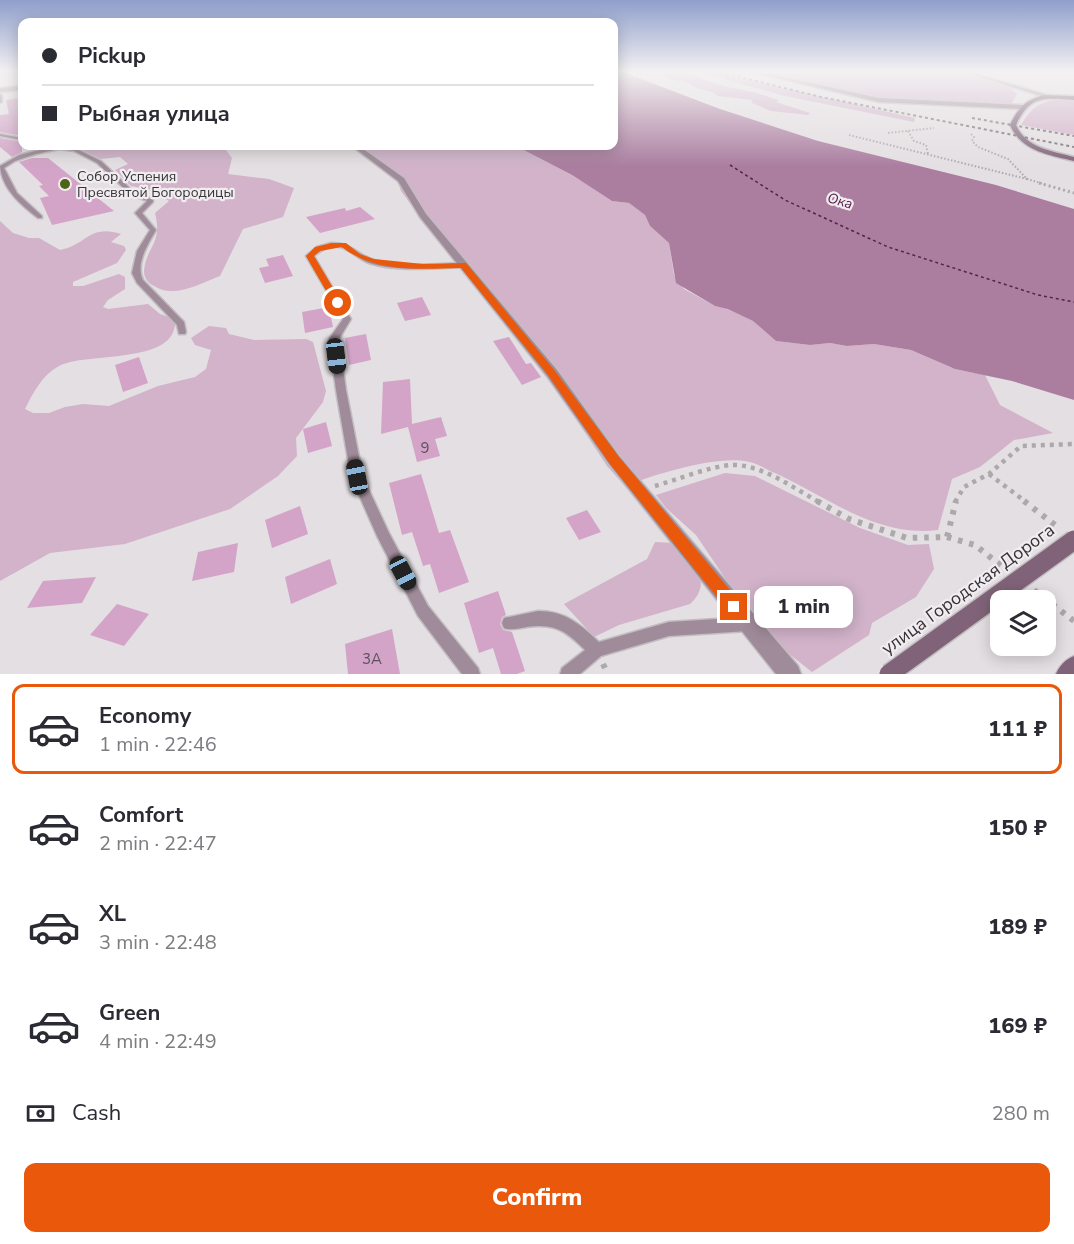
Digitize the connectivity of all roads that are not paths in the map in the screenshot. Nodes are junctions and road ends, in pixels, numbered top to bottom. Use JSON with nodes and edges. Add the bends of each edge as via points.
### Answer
{"nodes":[{"id":1,"x":950,"y":103,"type":"edge"},
{"id":2,"x":1026,"y":103,"type":"edge"},
{"id":3,"x":1022,"y":107,"type":"junction"},
{"id":4,"x":0,"y":135,"type":"edge"},
{"id":5,"x":18,"y":138,"type":"edge"},
{"id":6,"x":45,"y":150,"type":"edge"},
{"id":7,"x":75,"y":150,"type":"edge"},
{"id":8,"x":360,"y":150,"type":"edge"},
{"id":9,"x":1074,"y":159,"type":"edge"},
{"id":10,"x":40,"y":217,"type":"dead end"},
{"id":11,"x":464,"y":265,"type":"junction"},
{"id":12,"x":182,"y":332,"type":"dead end"},
{"id":13,"x":1069,"y":536,"type":"edge"},
{"id":14,"x":509,"y":623,"type":"dead end"},
{"id":15,"x":748,"y":624,"type":"junction"},
{"id":16,"x":597,"y":650,"type":"junction"},
{"id":17,"x":1074,"y":667,"type":"edge"},
{"id":18,"x":472,"y":674,"type":"edge"},
{"id":19,"x":568,"y":674,"type":"edge"},
{"id":20,"x":790,"y":674,"type":"edge"},
{"id":21,"x":889,"y":674,"type":"edge"},
{"id":22,"x":1066,"y":674,"type":"edge"}],
"edges":[{"from":1,"to":3,"type":"street"},
{"from":2,"to":3,"type":"main road"},
{"from":3,"to":9,"type":"main road","via":[[1012,125],[1016,135],[1030,146]]},
{"from":4,"to":5,"type":"lane"},
{"from":6,"to":10,"type":"lane","via":[[7,162],[1,168],[23,203]]},
{"from":7,"to":12,"type":"lane","via":[[99,162],[132,193],[151,201],[138,213],[153,230],[135,273],[181,324]]},
{"from":8,"to":11,"type":"street","via":[[401,180],[423,215]]},
{"from":11,"to":15,"type":"street","via":[[552,373],[614,460]]},
{"from":11,"to":18,"type":"lane","via":[[423,267],[373,262],[344,245],[317,249],[310,256],[347,319],[334,339],[357,477],[423,611]]},
{"from":13,"to":21,"type":"main road","name":"улица Городская Дорога","bridge":true},
{"from":14,"to":16,"type":"lane","via":[[540,616],[557,618]]},
{"from":15,"to":16,"type":"lane","via":[[669,629]]},
{"from":15,"to":20,"type":"street"},
{"from":16,"to":19,"type":"lane"},
{"from":17,"to":22,"type":"main road"}]}
